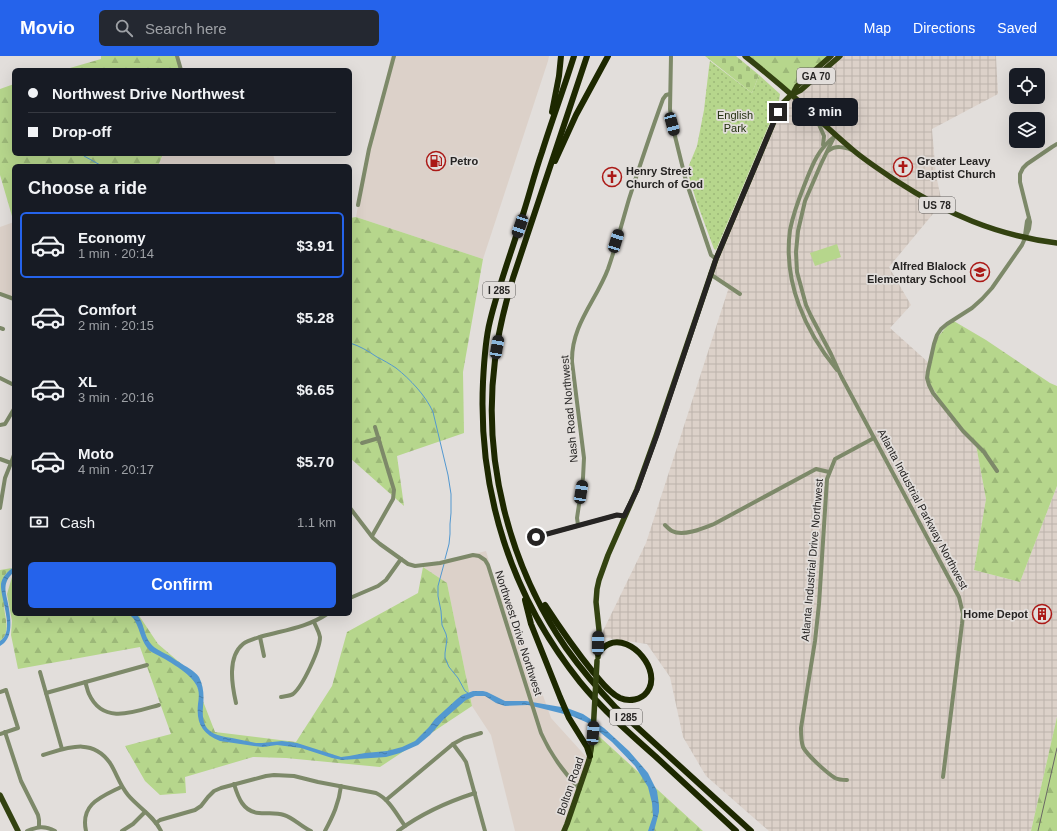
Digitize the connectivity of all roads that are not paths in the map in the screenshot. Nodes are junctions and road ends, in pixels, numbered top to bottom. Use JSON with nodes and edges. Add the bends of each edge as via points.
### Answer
{"nodes":[{"id":1,"x":177,"y":56,"type":"edge"},
{"id":2,"x":394,"y":56,"type":"edge"},
{"id":3,"x":561,"y":56,"type":"edge"},
{"id":4,"x":574,"y":56,"type":"edge"},
{"id":5,"x":587,"y":56,"type":"edge"},
{"id":6,"x":608,"y":56,"type":"edge"},
{"id":7,"x":671,"y":56,"type":"edge"},
{"id":8,"x":745,"y":56,"type":"edge"},
{"id":9,"x":831,"y":56,"type":"edge"},
{"id":10,"x":840,"y":56,"type":"edge"},
{"id":11,"x":180,"y":68,"type":"edge"},
{"id":12,"x":670,"y":94,"type":"junction"},
{"id":13,"x":791,"y":95,"type":"junction"},
{"id":14,"x":816,"y":118,"type":"junction"},
{"id":15,"x":836,"y":135,"type":"junction"},
{"id":16,"x":1057,"y":144,"type":"edge"},
{"id":17,"x":822,"y":147,"type":"junction"},
{"id":18,"x":853,"y":150,"type":"junction"},
{"id":19,"x":542,"y":152,"type":"junction"},
{"id":20,"x":826,"y":152,"type":"junction"},
{"id":21,"x":542,"y":190,"type":"junction"},
{"id":22,"x":358,"y":205,"type":"dead end"},
{"id":23,"x":1025,"y":237,"type":"junction"},
{"id":24,"x":1057,"y":243,"type":"edge"},
{"id":25,"x":716,"y":259,"type":"junction"},
{"id":26,"x":710,"y":274,"type":"junction"},
{"id":27,"x":0,"y":294,"type":"edge"},
{"id":28,"x":740,"y":294,"type":"dead end"},
{"id":29,"x":12,"y":298,"type":"edge"},
{"id":30,"x":841,"y":376,"type":"junction"},
{"id":31,"x":0,"y":378,"type":"edge"},
{"id":32,"x":12,"y":384,"type":"edge"},
{"id":33,"x":12,"y":412,"type":"edge"},
{"id":34,"x":0,"y":425,"type":"edge"},
{"id":35,"x":376,"y":427,"type":"dead end"},
{"id":36,"x":379,"y":438,"type":"junction"},
{"id":37,"x":874,"y":438,"type":"junction"},
{"id":38,"x":362,"y":442,"type":"dead end"},
{"id":39,"x":0,"y":459,"type":"edge"},
{"id":40,"x":11,"y":462,"type":"joint"},
{"id":41,"x":997,"y":471,"type":"dead end"},
{"id":42,"x":829,"y":472,"type":"junction"},
{"id":43,"x":0,"y":476,"type":"edge"},
{"id":44,"x":5,"y":478,"type":"junction"},
{"id":45,"x":0,"y":508,"type":"edge"},
{"id":46,"x":352,"y":511,"type":"edge"},
{"id":47,"x":624,"y":516,"type":"junction"},
{"id":48,"x":578,"y":525,"type":"junction"},
{"id":49,"x":665,"y":525,"type":"dead end"},
{"id":50,"x":372,"y":536,"type":"junction"},
{"id":51,"x":536,"y":537,"type":"dead end"},
{"id":52,"x":401,"y":559,"type":"junction"},
{"id":53,"x":529,"y":581,"type":"junction"},
{"id":54,"x":524,"y":593,"type":"junction"},
{"id":55,"x":352,"y":597,"type":"edge"},
{"id":56,"x":324,"y":616,"type":"edge"},
{"id":57,"x":314,"y":622,"type":"junction"},
{"id":58,"x":260,"y":637,"type":"junction"},
{"id":59,"x":598,"y":654,"type":"junction"},
{"id":60,"x":264,"y":656,"type":"dead end"},
{"id":61,"x":147,"y":665,"type":"dead end"},
{"id":62,"x":40,"y":672,"type":"dead end"},
{"id":63,"x":85,"y":682,"type":"junction"},
{"id":64,"x":0,"y":692,"type":"edge"},
{"id":65,"x":46,"y":693,"type":"junction"},
{"id":66,"x":281,"y":697,"type":"dead end"},
{"id":67,"x":236,"y":703,"type":"dead end"},
{"id":68,"x":159,"y":705,"type":"dead end"},
{"id":69,"x":5,"y":732,"type":"junction"},
{"id":70,"x":481,"y":733,"type":"dead end"},
{"id":71,"x":0,"y":734,"type":"edge"},
{"id":72,"x":452,"y":744,"type":"junction"},
{"id":73,"x":62,"y":749,"type":"junction"},
{"id":74,"x":43,"y":755,"type":"dead end"},
{"id":75,"x":590,"y":756,"type":"junction"},
{"id":76,"x":943,"y":777,"type":"dead end"},
{"id":77,"x":847,"y":780,"type":"dead end"},
{"id":78,"x":234,"y":784,"type":"junction"},
{"id":79,"x":341,"y":786,"type":"junction"},
{"id":80,"x":121,"y":787,"type":"junction"},
{"id":81,"x":580,"y":789,"type":"junction"},
{"id":82,"x":475,"y":793,"type":"junction"},
{"id":83,"x":0,"y":795,"type":"edge"},
{"id":84,"x":386,"y":800,"type":"junction"},
{"id":85,"x":145,"y":812,"type":"junction"},
{"id":86,"x":156,"y":823,"type":"junction"},
{"id":87,"x":39,"y":826,"type":"junction"},
{"id":88,"x":405,"y":826,"type":"junction"},
{"id":89,"x":18,"y":831,"type":"edge"},
{"id":90,"x":27,"y":831,"type":"edge"},
{"id":91,"x":55,"y":831,"type":"edge"},
{"id":92,"x":86,"y":831,"type":"edge"},
{"id":93,"x":122,"y":831,"type":"edge"},
{"id":94,"x":161,"y":831,"type":"edge"},
{"id":95,"x":311,"y":831,"type":"edge"},
{"id":96,"x":325,"y":831,"type":"edge"},
{"id":97,"x":398,"y":831,"type":"edge"},
{"id":98,"x":485,"y":831,"type":"edge"},
{"id":99,"x":564,"y":831,"type":"edge"},
{"id":100,"x":736,"y":831,"type":"edge"},
{"id":101,"x":751,"y":831,"type":"edge"}],
"edges":[{"from":1,"to":11,"type":"street"},
{"from":2,"to":22,"type":"street","via":[[369,149]]},
{"from":3,"to":19,"type":"highway"},
{"from":4,"to":19,"type":"highway","number":"I 285"},
{"from":5,"to":21,"type":"highway","number":"I 285"},
{"from":6,"to":21,"type":"highway","via":[[576,115]]},
{"from":7,"to":12,"type":"street"},
{"from":8,"to":13,"type":"main road","number":"US 78"},
{"from":9,"to":13,"type":"main road","number":"GA 70","via":[[797,86]]},
{"from":10,"to":13,"type":"main road","number":"GA 70","via":[[801,90]]},
{"from":12,"to":25,"type":"street","via":[[672,124],[686,182],[711,255]]},
{"from":12,"to":48,"type":"street","name":"Nash Road Northwest","via":[[663,98],[607,270],[580,322],[573,348],[572,362],[584,458]]},
{"from":13,"to":14,"type":"main road","number":"US 78"},
{"from":13,"to":25,"type":"main road","name":"Bolton Road","via":[[778,112]]},
{"from":14,"to":15,"type":"main road","number":"US 78"},
{"from":14,"to":17,"type":"street","via":[[824,136]]},
{"from":15,"to":17,"type":"street","name":"Atlanta Industrial Parkway Northwest"},
{"from":15,"to":18,"type":"main road","number":"US 78"},
{"from":15,"to":20,"type":"street","name":"Atlanta Industrial Parkway Northwest"},
{"from":16,"to":23,"type":"street","via":[[1027,164],[1020,174],[1030,222]]},
{"from":17,"to":30,"type":"street","name":"Atlanta Industrial Parkway Northwest","via":[[796,207],[790,230],[789,262],[794,293],[801,314],[821,350]]},
{"from":18,"to":20,"type":"street","via":[[839,146]]},
{"from":18,"to":23,"type":"main road","number":"US 78","via":[[905,187],[940,207],[980,225]]},
{"from":19,"to":54,"type":"highway","number":"I 285","via":[[490,322],[484,359],[482,397],[490,492],[505,548]]},
{"from":20,"to":30,"type":"street","name":"Atlanta Industrial Parkway Northwest","via":[[802,210],[796,261],[800,285],[810,316]]},
{"from":21,"to":53,"type":"highway","number":"I 285","via":[[504,307],[495,360],[492,400],[492,435],[500,494],[513,540]]},
{"from":23,"to":24,"type":"main road","number":"US 78"},
{"from":23,"to":41,"type":"street","via":[[992,289],[937,335],[927,378],[933,393],[963,431],[984,452]]},
{"from":25,"to":26,"type":"main road","name":"Bolton Road"},
{"from":26,"to":28,"type":"street"},
{"from":26,"to":47,"type":"main road","name":"Bolton Road","via":[[657,435],[637,490]]},
{"from":27,"to":29,"type":"street"},
{"from":30,"to":37,"type":"street","name":"Atlanta Industrial Parkway Northwest"},
{"from":31,"to":32,"type":"street"},
{"from":33,"to":34,"type":"street","via":[[5,424]]},
{"from":35,"to":36,"type":"street"},
{"from":36,"to":38,"type":"street"},
{"from":36,"to":50,"type":"street","via":[[394,494]]},
{"from":37,"to":42,"type":"street","name":"Atlanta Industrial Drive Northwest","via":[[834,459]]},
{"from":37,"to":76,"type":"street","name":"Atlanta Industrial Parkway Northwest","via":[[962,605],[962,624]]},
{"from":39,"to":40,"type":"street"},
{"from":40,"to":44,"type":"street"},
{"from":42,"to":49,"type":"street","via":[[816,469],[703,529],[678,533]]},
{"from":42,"to":77,"type":"street","name":"Atlanta Industrial Drive Northwest","via":[[819,604],[800,735],[811,757],[834,777]]},
{"from":43,"to":44,"type":"street"},
{"from":44,"to":45,"type":"street"},
{"from":46,"to":50,"type":"street","name":"Northwest Drive Northwest"},
{"from":47,"to":48,"type":"street","via":[[617,515]]},
{"from":47,"to":59,"type":"main road","name":"Bolton Road","via":[[597,588]]},
{"from":48,"to":51,"type":"street"},
{"from":50,"to":52,"type":"street","name":"Northwest Drive Northwest"},
{"from":52,"to":55,"type":"street","via":[[386,580]]},
{"from":52,"to":81,"type":"street","name":"Northwest Drive Northwest","via":[[415,566],[473,555],[485,560],[541,733],[553,757]]},
{"from":53,"to":59,"type":"highway","via":[[580,656],[610,691],[620,698],[632,700],[650,688],[651,670],[636,651],[615,642],[607,645]]},
{"from":53,"to":101,"type":"highway","number":"I 285","via":[[557,634],[600,691]]},
{"from":54,"to":75,"type":"highway","via":[[531,624],[560,697]]},
{"from":54,"to":100,"type":"highway","number":"I 285","via":[[553,646],[588,692]]},
{"from":56,"to":57,"type":"street"},
{"from":57,"to":58,"type":"street"},
{"from":57,"to":66,"type":"street","via":[[320,634],[318,650],[295,692]]},
{"from":58,"to":60,"type":"street"},
{"from":58,"to":67,"type":"street","via":[[244,644],[235,656],[232,677]]},
{"from":59,"to":75,"type":"main road","name":"Bolton Road","bridge":true},
{"from":61,"to":63,"type":"street"},
{"from":62,"to":65,"type":"street"},
{"from":63,"to":65,"type":"street"},
{"from":63,"to":68,"type":"street","via":[[94,702],[110,713],[126,714]]},
{"from":64,"to":69,"type":"street","via":[[6,690],[18,728]]},
{"from":65,"to":73,"type":"street"},
{"from":69,"to":71,"type":"street"},
{"from":69,"to":87,"type":"street","via":[[20,781],[38,815]]},
{"from":70,"to":72,"type":"street"},
{"from":72,"to":82,"type":"street","via":[[466,762]]},
{"from":72,"to":84,"type":"street"},
{"from":73,"to":74,"type":"street"},
{"from":73,"to":80,"type":"street","via":[[81,746],[99,752],[110,764]]},
{"from":75,"to":81,"type":"main road","name":"Bolton Road"},
{"from":78,"to":79,"type":"street","via":[[282,774]]},
{"from":78,"to":86,"type":"street","via":[[214,791],[195,810]]},
{"from":78,"to":95,"type":"street","via":[[240,801],[249,810],[284,815]]},
{"from":79,"to":84,"type":"street","via":[[376,793]]},
{"from":79,"to":96,"type":"street","via":[[336,810]]},
{"from":80,"to":85,"type":"street"},
{"from":80,"to":92,"type":"street","via":[[98,799],[88,808],[84,823]]},
{"from":81,"to":99,"type":"main road","name":"Bolton Road"},
{"from":82,"to":88,"type":"street","via":[[440,806]]},
{"from":82,"to":98,"type":"street"},
{"from":83,"to":89,"type":"main road"},
{"from":84,"to":88,"type":"street"},
{"from":85,"to":86,"type":"street"},
{"from":85,"to":93,"type":"street"},
{"from":86,"to":94,"type":"street"},
{"from":87,"to":90,"type":"street"},
{"from":87,"to":91,"type":"street"},
{"from":88,"to":97,"type":"street"}]}
